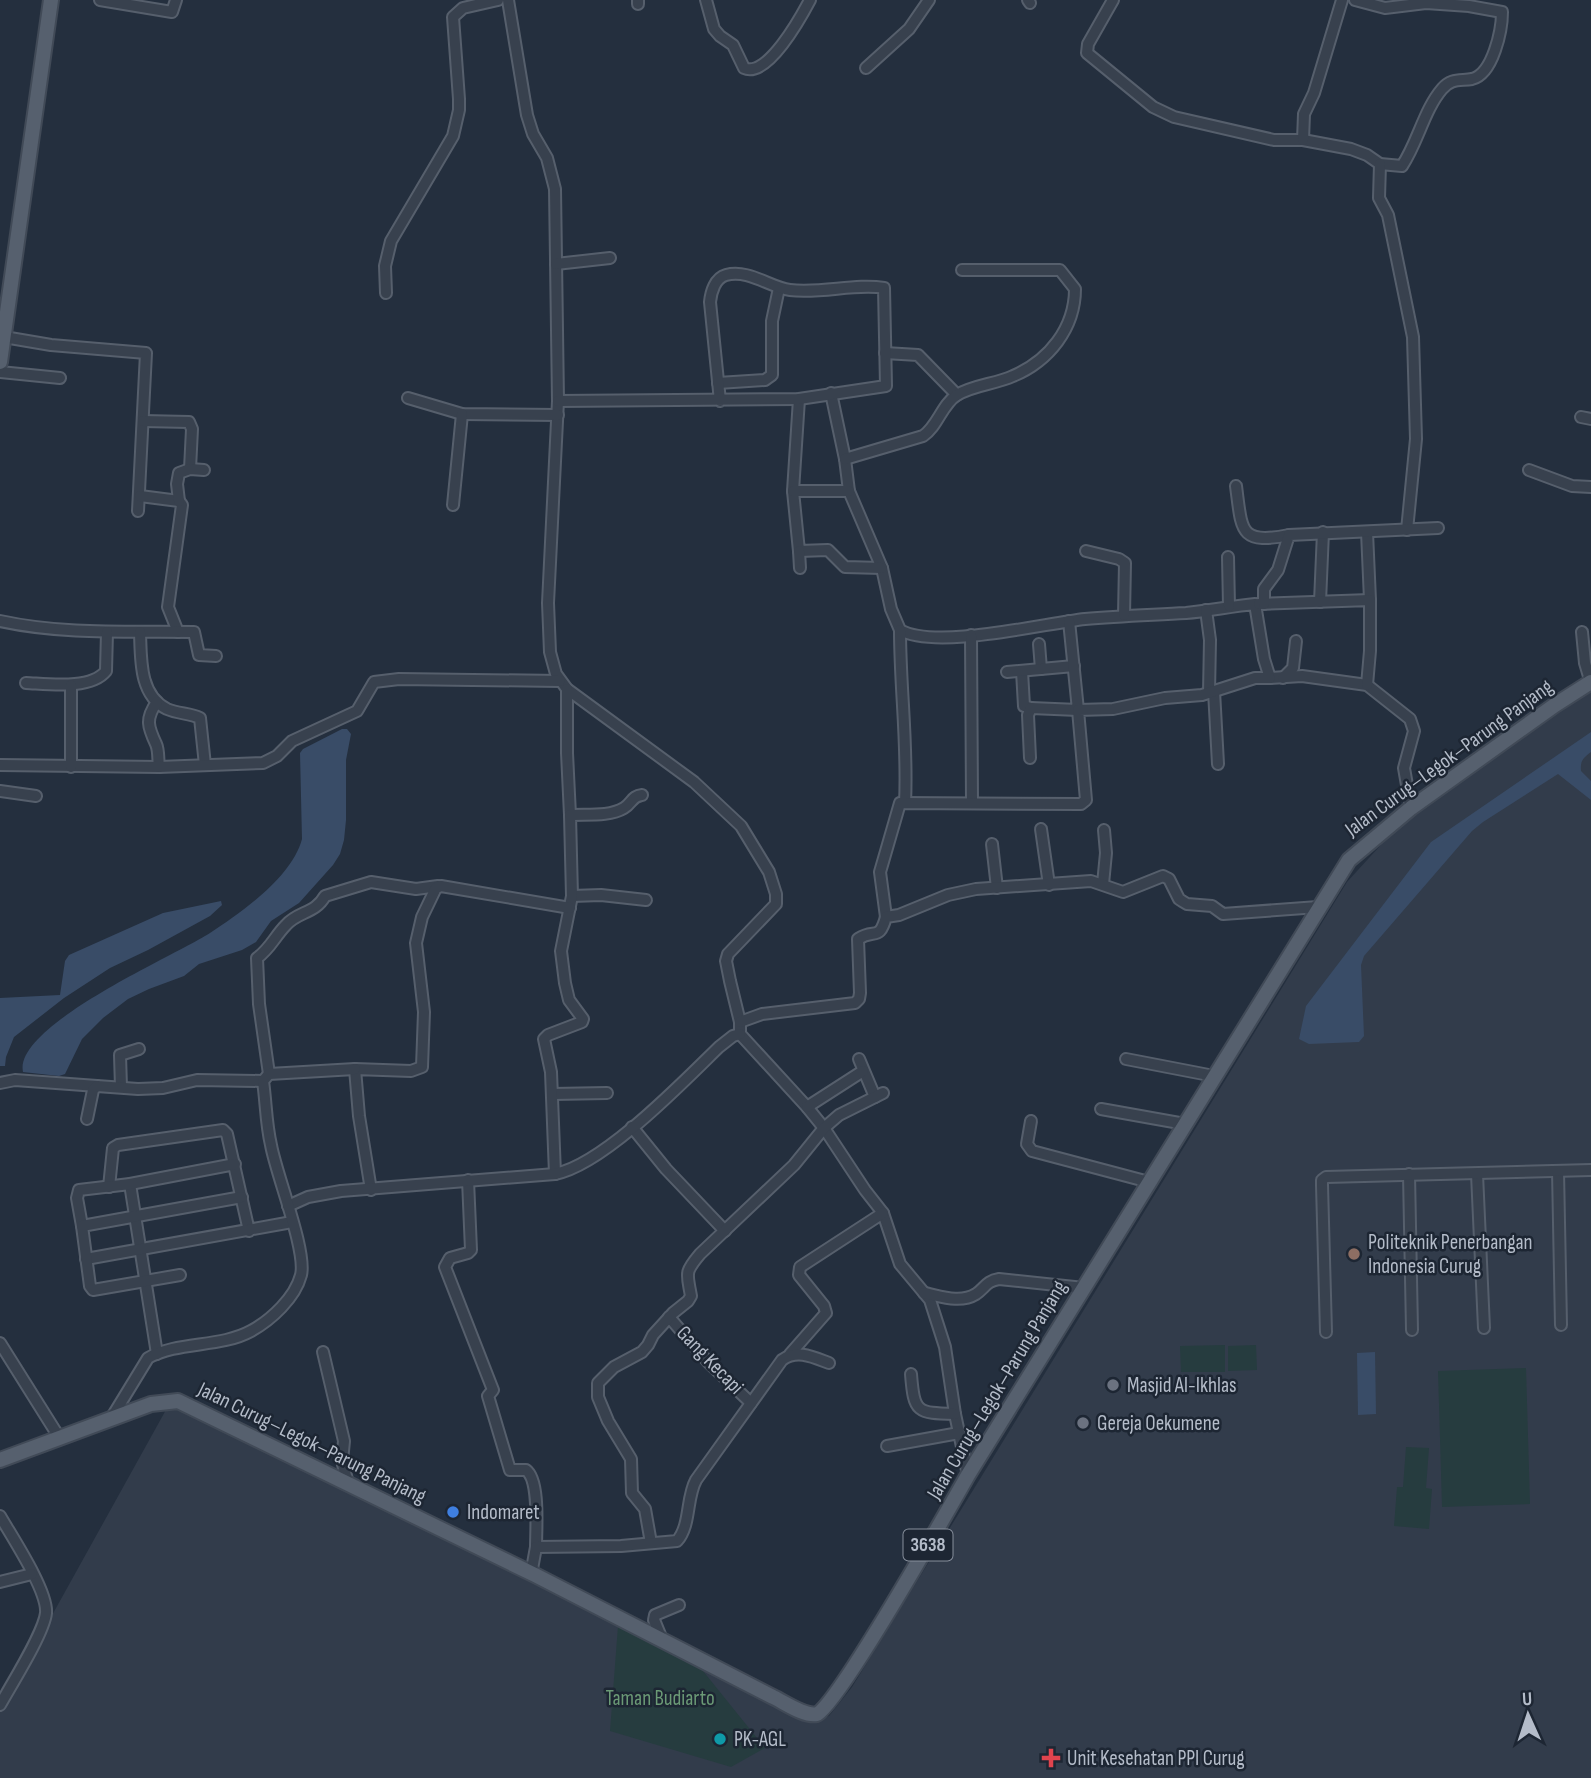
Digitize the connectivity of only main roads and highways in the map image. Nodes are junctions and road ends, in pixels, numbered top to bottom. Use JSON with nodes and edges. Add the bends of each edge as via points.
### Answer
{"nodes":[{"id":1,"x":51,"y":0,"type":"edge"},
{"id":2,"x":0,"y":362,"type":"edge"},
{"id":3,"x":1591,"y":682,"type":"edge"},
{"id":4,"x":0,"y":1460,"type":"edge"}],
"edges":[{"from":1,"to":2,"type":"main road"},
{"from":3,"to":4,"type":"main road","name":"Jalan Curug–Legok–Parung Panjang","number":"3638","via":[[1353,855],[968,1475],[910,1577],[820,1713],[811,1714],[773,1697],[178,1401],[111,1417]]}]}
